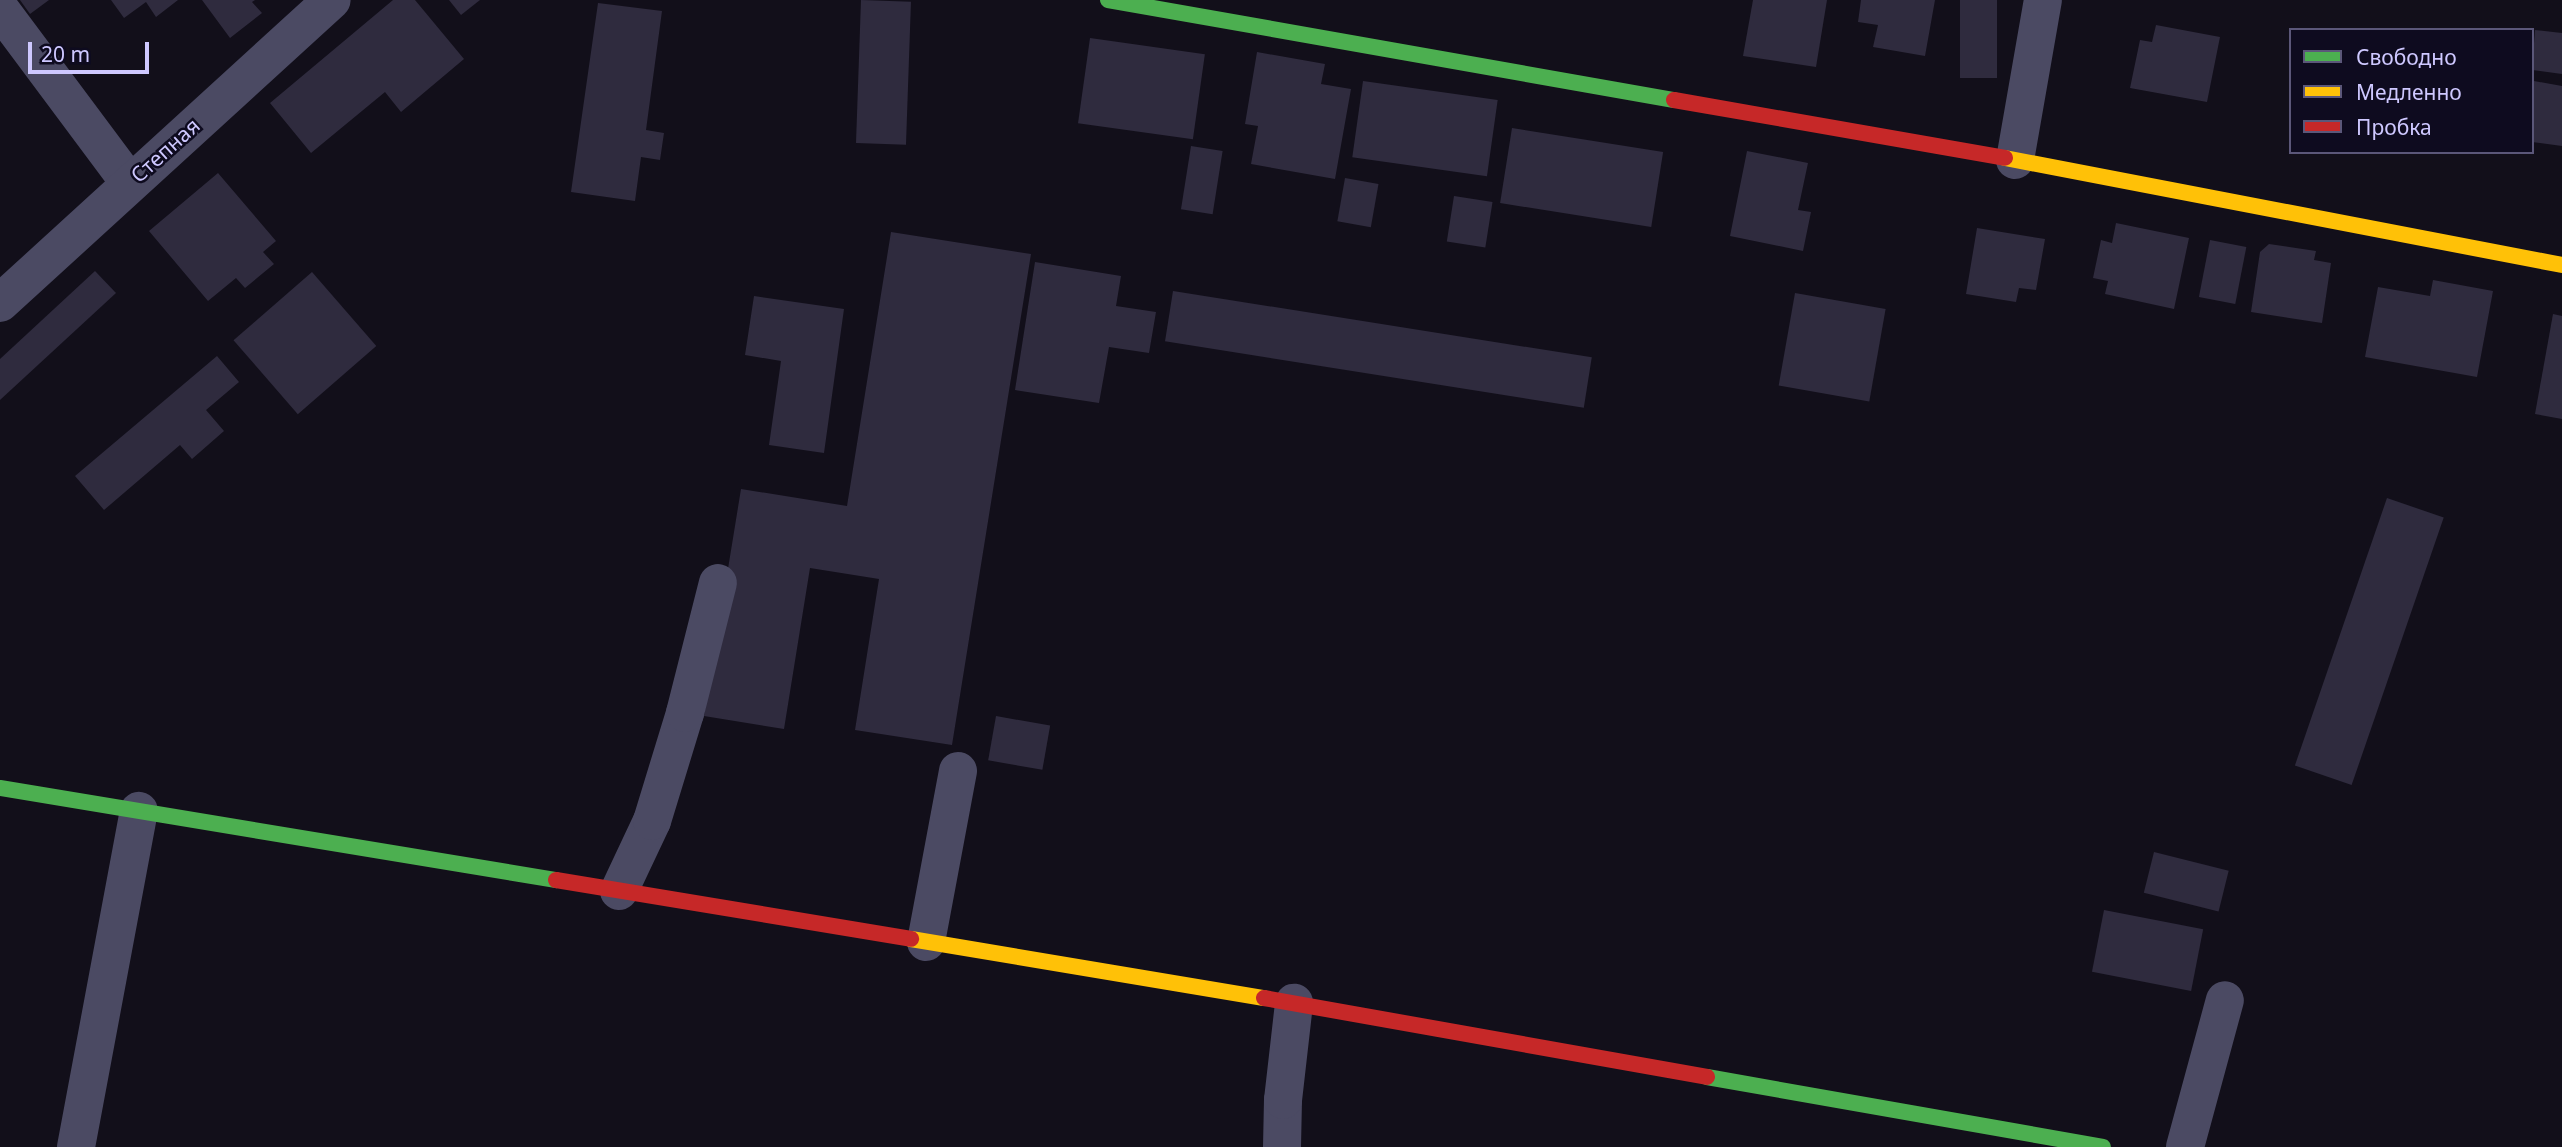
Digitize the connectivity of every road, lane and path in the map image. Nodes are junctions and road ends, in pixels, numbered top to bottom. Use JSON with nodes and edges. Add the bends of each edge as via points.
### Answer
{"nodes":[{"id":1,"x":332,"y":0,"type":"edge"},
{"id":2,"x":1108,"y":0,"type":"edge"},
{"id":3,"x":2043,"y":0,"type":"edge"},
{"id":4,"x":0,"y":9,"type":"edge"},
{"id":5,"x":2015,"y":160,"type":"junction"},
{"id":6,"x":129,"y":182,"type":"junction"},
{"id":7,"x":2562,"y":265,"type":"edge"},
{"id":8,"x":0,"y":303,"type":"edge"},
{"id":9,"x":718,"y":583,"type":"dead end"},
{"id":10,"x":958,"y":771,"type":"dead end"},
{"id":11,"x":0,"y":788,"type":"edge"},
{"id":12,"x":139,"y":811,"type":"junction"},
{"id":13,"x":619,"y":891,"type":"junction"},
{"id":14,"x":926,"y":942,"type":"junction"},
{"id":15,"x":2225,"y":1000,"type":"dead end"},
{"id":16,"x":1294,"y":1003,"type":"junction"},
{"id":17,"x":76,"y":1147,"type":"edge"},
{"id":18,"x":1282,"y":1147,"type":"edge"},
{"id":19,"x":2104,"y":1147,"type":"edge"},
{"id":20,"x":2185,"y":1147,"type":"edge"}],
"edges":[{"from":1,"to":6,"type":"street","name":"Степная"},
{"from":2,"to":5,"type":"street"},
{"from":3,"to":5,"type":"street"},
{"from":4,"to":6,"type":"street"},
{"from":5,"to":7,"type":"street"},
{"from":6,"to":8,"type":"street","name":"Степная"},
{"from":9,"to":13,"type":"street","via":[[652,821]]},
{"from":10,"to":14,"type":"street"},
{"from":11,"to":12,"type":"street"},
{"from":12,"to":13,"type":"street"},
{"from":12,"to":17,"type":"street"},
{"from":13,"to":14,"type":"street"},
{"from":14,"to":16,"type":"street"},
{"from":15,"to":20,"type":"street"},
{"from":16,"to":18,"type":"street"},
{"from":16,"to":19,"type":"street"}]}
